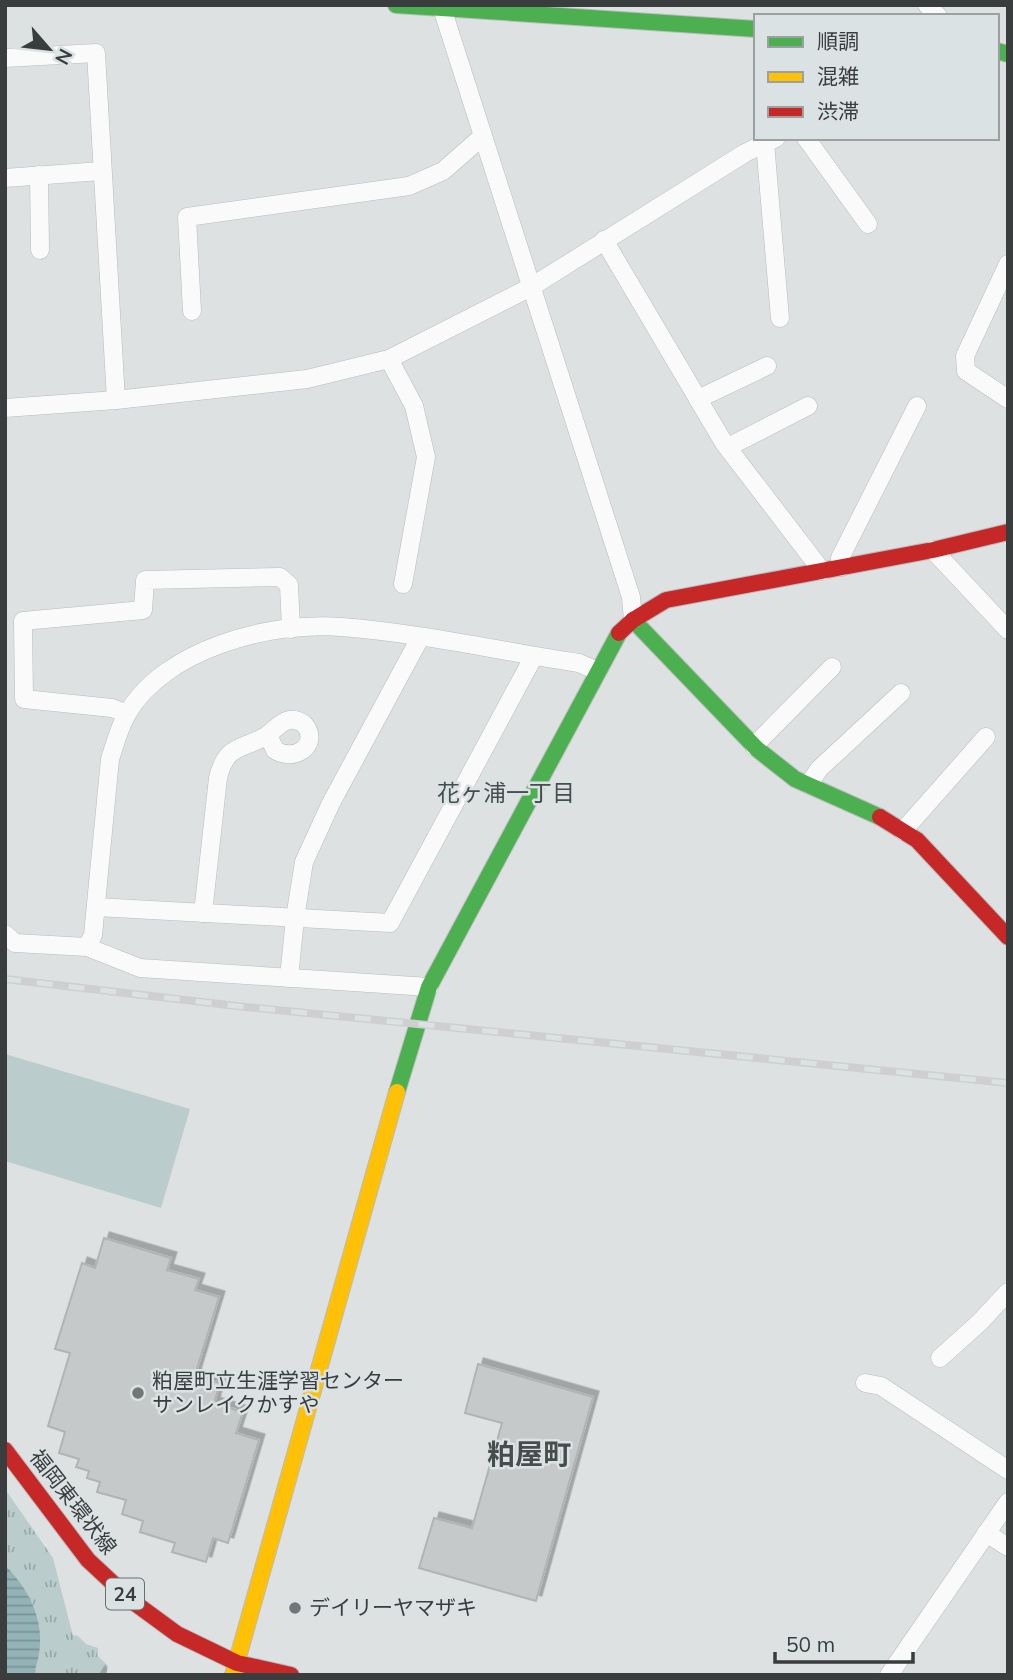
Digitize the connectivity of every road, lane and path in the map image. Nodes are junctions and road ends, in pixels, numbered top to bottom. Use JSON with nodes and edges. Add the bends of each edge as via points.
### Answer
{"nodes":[{"id":1,"x":397,"y":5,"type":"edge"},
{"id":2,"x":442,"y":6,"type":"edge"},
{"id":3,"x":754,"y":29,"type":"edge"},
{"id":4,"x":5,"y":58,"type":"edge"},
{"id":5,"x":483,"y":136,"type":"junction"},
{"id":6,"x":807,"y":140,"type":"edge"},
{"id":7,"x":770,"y":141,"type":"edge"},
{"id":8,"x":101,"y":171,"type":"junction"},
{"id":9,"x":39,"y":176,"type":"junction"},
{"id":10,"x":5,"y":178,"type":"edge"},
{"id":11,"x":868,"y":224,"type":"dead end"},
{"id":12,"x":604,"y":240,"type":"junction"},
{"id":13,"x":40,"y":250,"type":"dead end"},
{"id":14,"x":1008,"y":264,"type":"edge"},
{"id":15,"x":531,"y":287,"type":"junction"},
{"id":16,"x":192,"y":311,"type":"dead end"},
{"id":17,"x":780,"y":318,"type":"dead end"},
{"id":18,"x":389,"y":359,"type":"junction"},
{"id":19,"x":767,"y":366,"type":"dead end"},
{"id":20,"x":1008,"y":398,"type":"edge"},
{"id":21,"x":698,"y":399,"type":"junction"},
{"id":22,"x":116,"y":400,"type":"junction"},
{"id":23,"x":808,"y":406,"type":"dead end"},
{"id":24,"x":917,"y":406,"type":"dead end"},
{"id":25,"x":5,"y":408,"type":"edge"},
{"id":26,"x":728,"y":447,"type":"junction"},
{"id":27,"x":1008,"y":532,"type":"edge"},
{"id":28,"x":933,"y":550,"type":"junction"},
{"id":29,"x":842,"y":567,"type":"junction"},
{"id":30,"x":822,"y":571,"type":"junction"},
{"id":31,"x":404,"y":584,"type":"dead end"},
{"id":32,"x":633,"y":620,"type":"junction"},
{"id":33,"x":291,"y":629,"type":"junction"},
{"id":34,"x":1008,"y":630,"type":"edge"},
{"id":35,"x":420,"y":638,"type":"junction"},
{"id":36,"x":534,"y":656,"type":"junction"},
{"id":37,"x":832,"y":667,"type":"dead end"},
{"id":38,"x":597,"y":671,"type":"junction"},
{"id":39,"x":901,"y":693,"type":"dead end"},
{"id":40,"x":127,"y":714,"type":"junction"},
{"id":41,"x":268,"y":735,"type":"dead end"},
{"id":42,"x":986,"y":737,"type":"dead end"},
{"id":43,"x":754,"y":746,"type":"junction"},
{"id":44,"x":808,"y":784,"type":"junction"},
{"id":45,"x":903,"y":831,"type":"junction"},
{"id":46,"x":96,"y":908,"type":"junction"},
{"id":47,"x":203,"y":913,"type":"junction"},
{"id":48,"x":295,"y":918,"type":"junction"},
{"id":49,"x":5,"y":934,"type":"edge"},
{"id":50,"x":1008,"y":937,"type":"edge"},
{"id":51,"x":87,"y":947,"type":"junction"},
{"id":52,"x":289,"y":978,"type":"junction"},
{"id":53,"x":429,"y":987,"type":"junction"},
{"id":54,"x":1008,"y":1292,"type":"edge"},
{"id":55,"x":940,"y":1358,"type":"dead end"},
{"id":56,"x":865,"y":1383,"type":"dead end"},
{"id":57,"x":5,"y":1450,"type":"edge"},
{"id":58,"x":1008,"y":1470,"type":"edge"},
{"id":59,"x":1008,"y":1502,"type":"edge"},
{"id":60,"x":986,"y":1533,"type":"junction"},
{"id":61,"x":1008,"y":1548,"type":"edge"},
{"id":62,"x":235,"y":1669,"type":"edge"},
{"id":63,"x":292,"y":1675,"type":"edge"},
{"id":64,"x":889,"y":1675,"type":"edge"}],
"edges":[{"from":1,"to":2,"type":"street"},
{"from":2,"to":3,"type":"street"},
{"from":2,"to":5,"type":"street"},
{"from":4,"to":8,"type":"street","via":[[96,53]]},
{"from":5,"to":15,"type":"street"},
{"from":5,"to":16,"type":"street","via":[[443,171],[409,186],[187,217]]},
{"from":6,"to":11,"type":"street"},
{"from":7,"to":12,"type":"street"},
{"from":7,"to":17,"type":"street"},
{"from":8,"to":9,"type":"street"},
{"from":8,"to":22,"type":"street"},
{"from":9,"to":10,"type":"street"},
{"from":9,"to":13,"type":"street"},
{"from":12,"to":15,"type":"street"},
{"from":12,"to":21,"type":"street"},
{"from":14,"to":20,"type":"street","via":[[965,356],[966,370]]},
{"from":15,"to":18,"type":"street"},
{"from":15,"to":32,"type":"street","via":[[631,597]]},
{"from":18,"to":22,"type":"street","via":[[307,379]]},
{"from":18,"to":31,"type":"street","via":[[414,406],[426,457]]},
{"from":19,"to":21,"type":"street"},
{"from":21,"to":26,"type":"street"},
{"from":22,"to":25,"type":"street"},
{"from":23,"to":26,"type":"street"},
{"from":24,"to":29,"type":"street","via":[[840,558]]},
{"from":26,"to":30,"type":"street"},
{"from":27,"to":28,"type":"street"},
{"from":28,"to":29,"type":"street"},
{"from":28,"to":34,"type":"street"},
{"from":29,"to":30,"type":"street"},
{"from":30,"to":32,"type":"street","via":[[666,600]]},
{"from":32,"to":38,"type":"street","via":[[618,634]]},
{"from":32,"to":43,"type":"street"},
{"from":33,"to":35,"type":"street","via":[[339,626]]},
{"from":33,"to":40,"type":"street","via":[[224,643],[188,659],[152,684]]},
{"from":33,"to":40,"type":"street","via":[[289,585],[280,577],[145,580],[143,610],[23,621],[24,699],[112,708]]},
{"from":35,"to":36,"type":"street"},
{"from":35,"to":48,"type":"street","via":[[317,831],[304,862]]},
{"from":36,"to":38,"type":"street","via":[[579,663]]},
{"from":36,"to":48,"type":"street","via":[[390,923]]},
{"from":37,"to":43,"type":"street"},
{"from":38,"to":53,"type":"street"},
{"from":39,"to":44,"type":"street"},
{"from":40,"to":46,"type":"street","via":[[110,759]]},
{"from":41,"to":47,"type":"street","via":[[238,746],[220,768]]},
{"from":42,"to":45,"type":"street"},
{"from":43,"to":44,"type":"street"},
{"from":44,"to":45,"type":"street"},
{"from":45,"to":50,"type":"street","via":[[940,862]]},
{"from":46,"to":47,"type":"street"},
{"from":46,"to":51,"type":"street"},
{"from":47,"to":48,"type":"street"},
{"from":48,"to":52,"type":"street"},
{"from":49,"to":51,"type":"street","via":[[15,943]]},
{"from":51,"to":52,"type":"street","via":[[140,968]]},
{"from":52,"to":53,"type":"street"},
{"from":53,"to":62,"type":"street","via":[[402,1069]]},
{"from":54,"to":55,"type":"street"},
{"from":56,"to":58,"type":"street","via":[[881,1386]]},
{"from":57,"to":62,"type":"street","name":"福岡東環状線","number":"24","via":[[88,1560],[132,1601]]},
{"from":59,"to":60,"type":"street"},
{"from":60,"to":61,"type":"street"},
{"from":60,"to":64,"type":"street"},
{"from":62,"to":63,"type":"street","name":"福岡東環状線","number":"24"}]}
